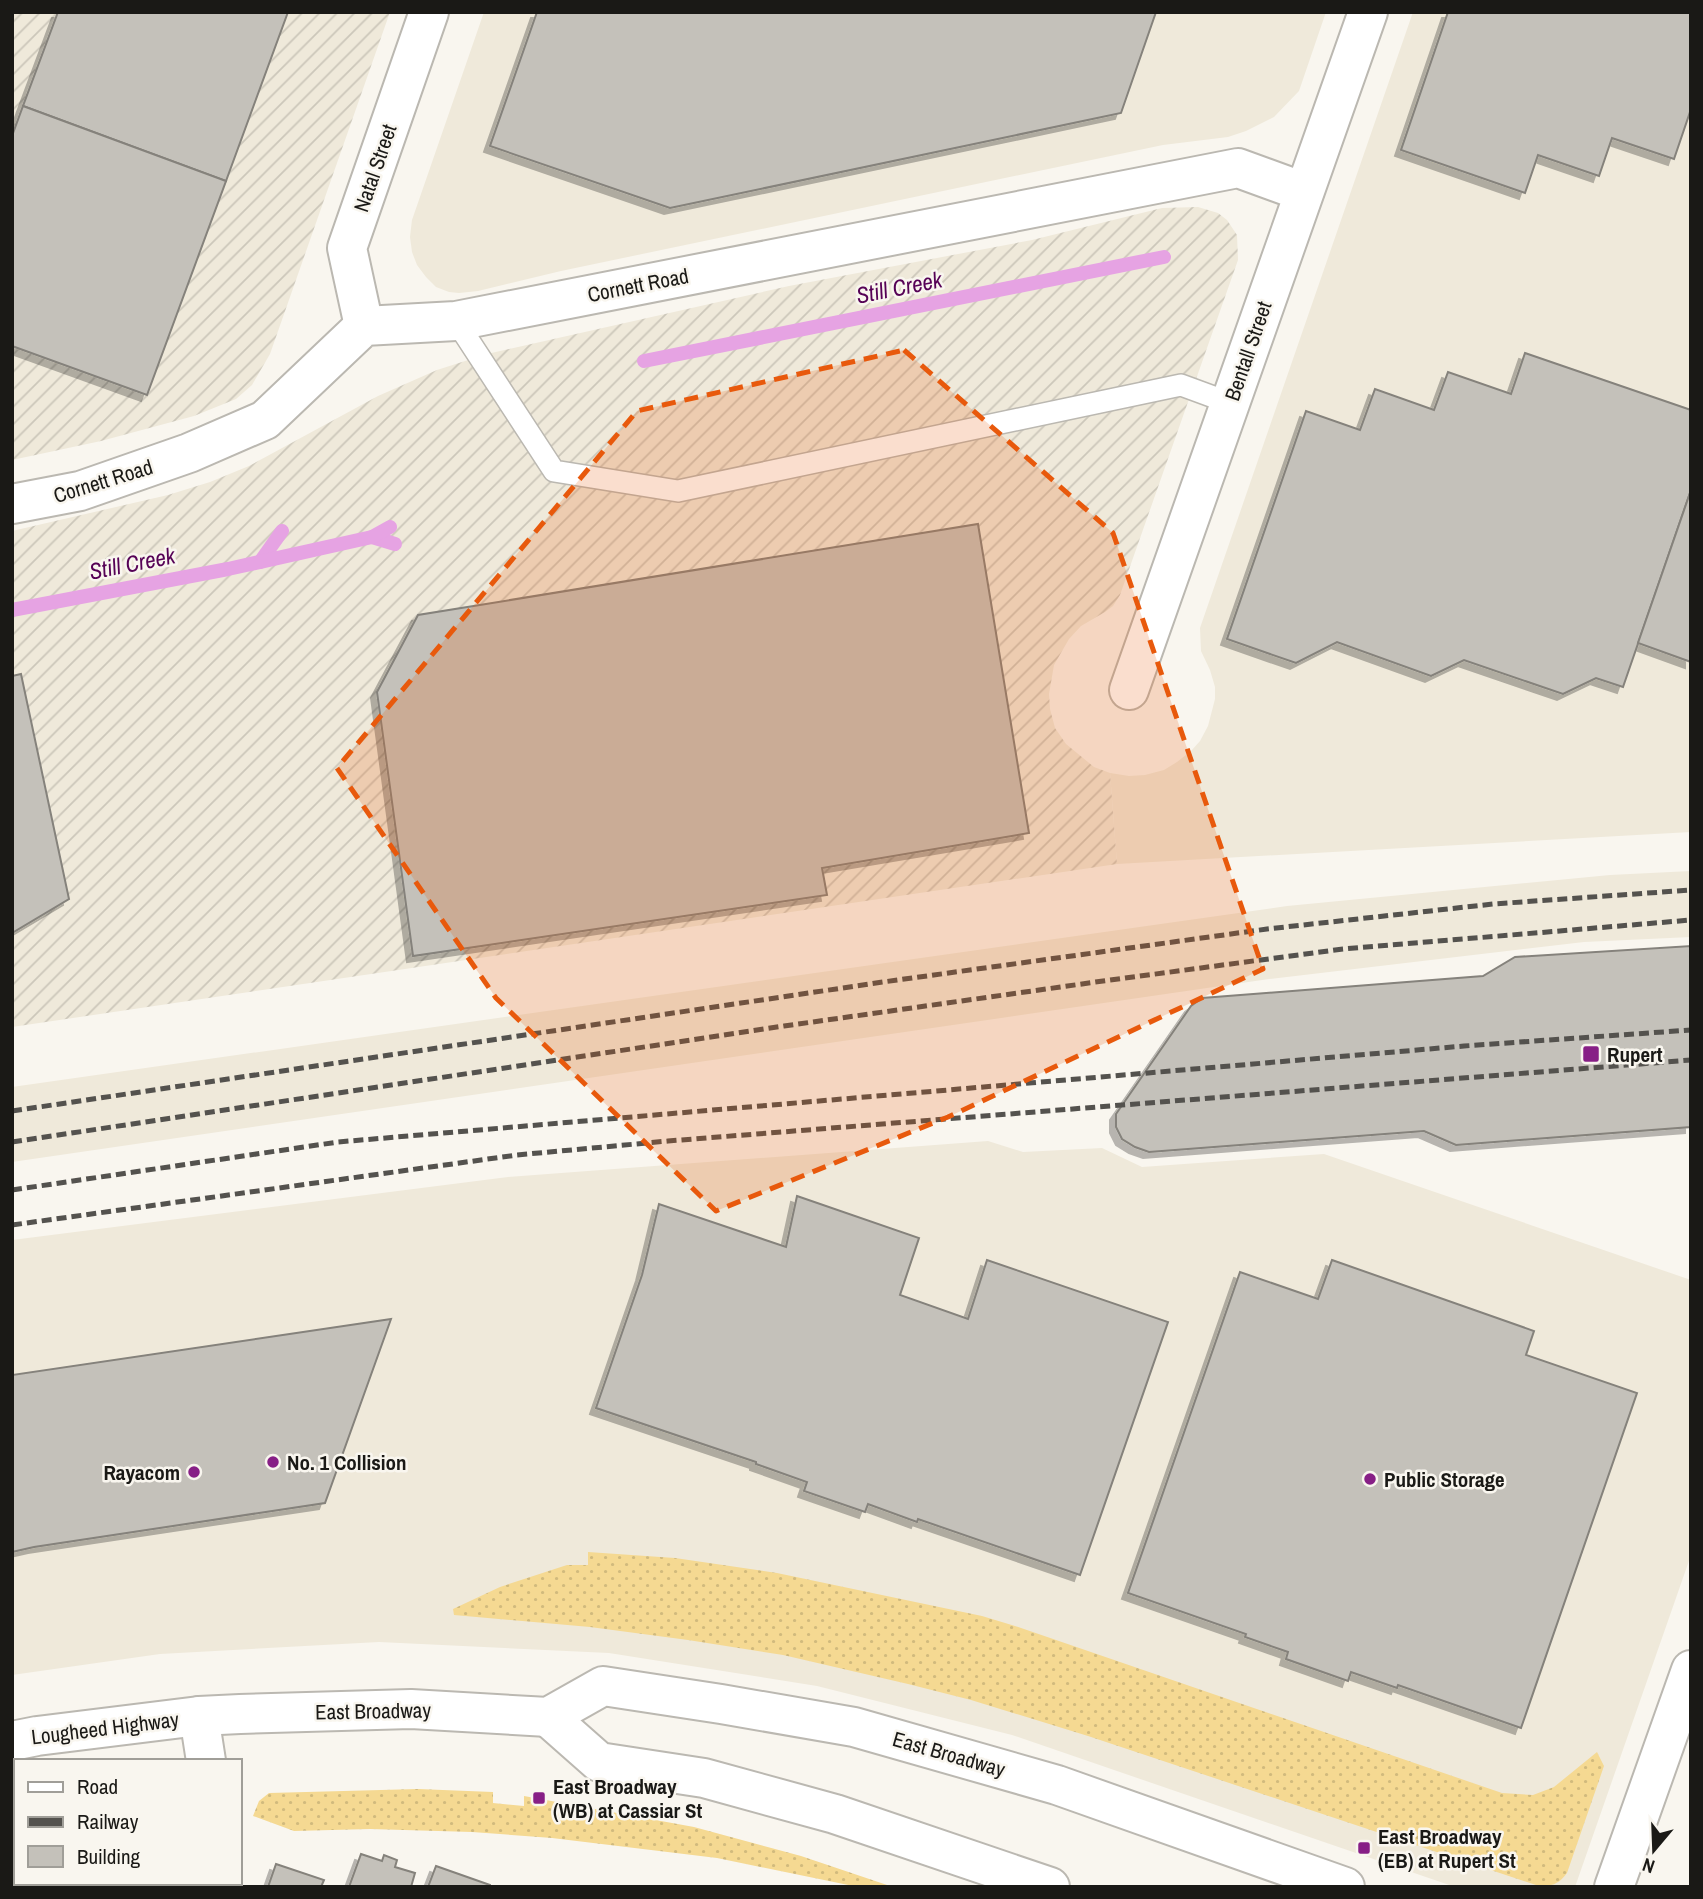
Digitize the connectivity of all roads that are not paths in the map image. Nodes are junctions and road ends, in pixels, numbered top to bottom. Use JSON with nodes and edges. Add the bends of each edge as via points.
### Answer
{"nodes":[{"id":1,"x":429,"y":12,"type":"edge"},
{"id":2,"x":1368,"y":12,"type":"edge"},
{"id":3,"x":1304,"y":192,"type":"junction"},
{"id":4,"x":456,"y":321,"type":"junction"},
{"id":5,"x":364,"y":326,"type":"junction"},
{"id":6,"x":1230,"y":403,"type":"junction"},
{"id":7,"x":12,"y":504,"type":"edge"},
{"id":8,"x":1129,"y":690,"type":"dead end"},
{"id":9,"x":1691,"y":1670,"type":"edge"},
{"id":10,"x":199,"y":1716,"type":"junction"},
{"id":11,"x":548,"y":1717,"type":"junction"},
{"id":12,"x":12,"y":1741,"type":"edge"},
{"id":13,"x":206,"y":1759,"type":"edge"},
{"id":14,"x":1050,"y":1887,"type":"edge"},
{"id":15,"x":1345,"y":1887,"type":"edge"},
{"id":16,"x":1614,"y":1887,"type":"edge"}],
"edges":[{"from":1,"to":5,"type":"street","name":"Natal Street","via":[[347,248]]},
{"from":2,"to":3,"type":"street","name":"Bentall Street"},
{"from":3,"to":4,"type":"street","name":"Cornett Road","via":[[1238,168]]},
{"from":3,"to":6,"type":"street","name":"Bentall Street"},
{"from":4,"to":5,"type":"street","name":"Cornett Road"},
{"from":4,"to":6,"type":"lane","via":[[554,471],[678,491],[1181,385]]},
{"from":5,"to":7,"type":"street","name":"Cornett Road","via":[[265,420],[189,453],[80,491]]},
{"from":6,"to":8,"type":"street","name":"Bentall Street"},
{"from":9,"to":16,"type":"street"},
{"from":10,"to":11,"type":"street","name":"East Broadway","via":[[411,1709]]},
{"from":10,"to":12,"type":"street","name":"Lougheed Highway"},
{"from":10,"to":13,"type":"street"},
{"from":11,"to":14,"type":"street","via":[[599,1762],[704,1779],[835,1814]]},
{"from":11,"to":15,"type":"street","name":"East Broadway","via":[[603,1686],[854,1727],[1058,1785]]}]}
